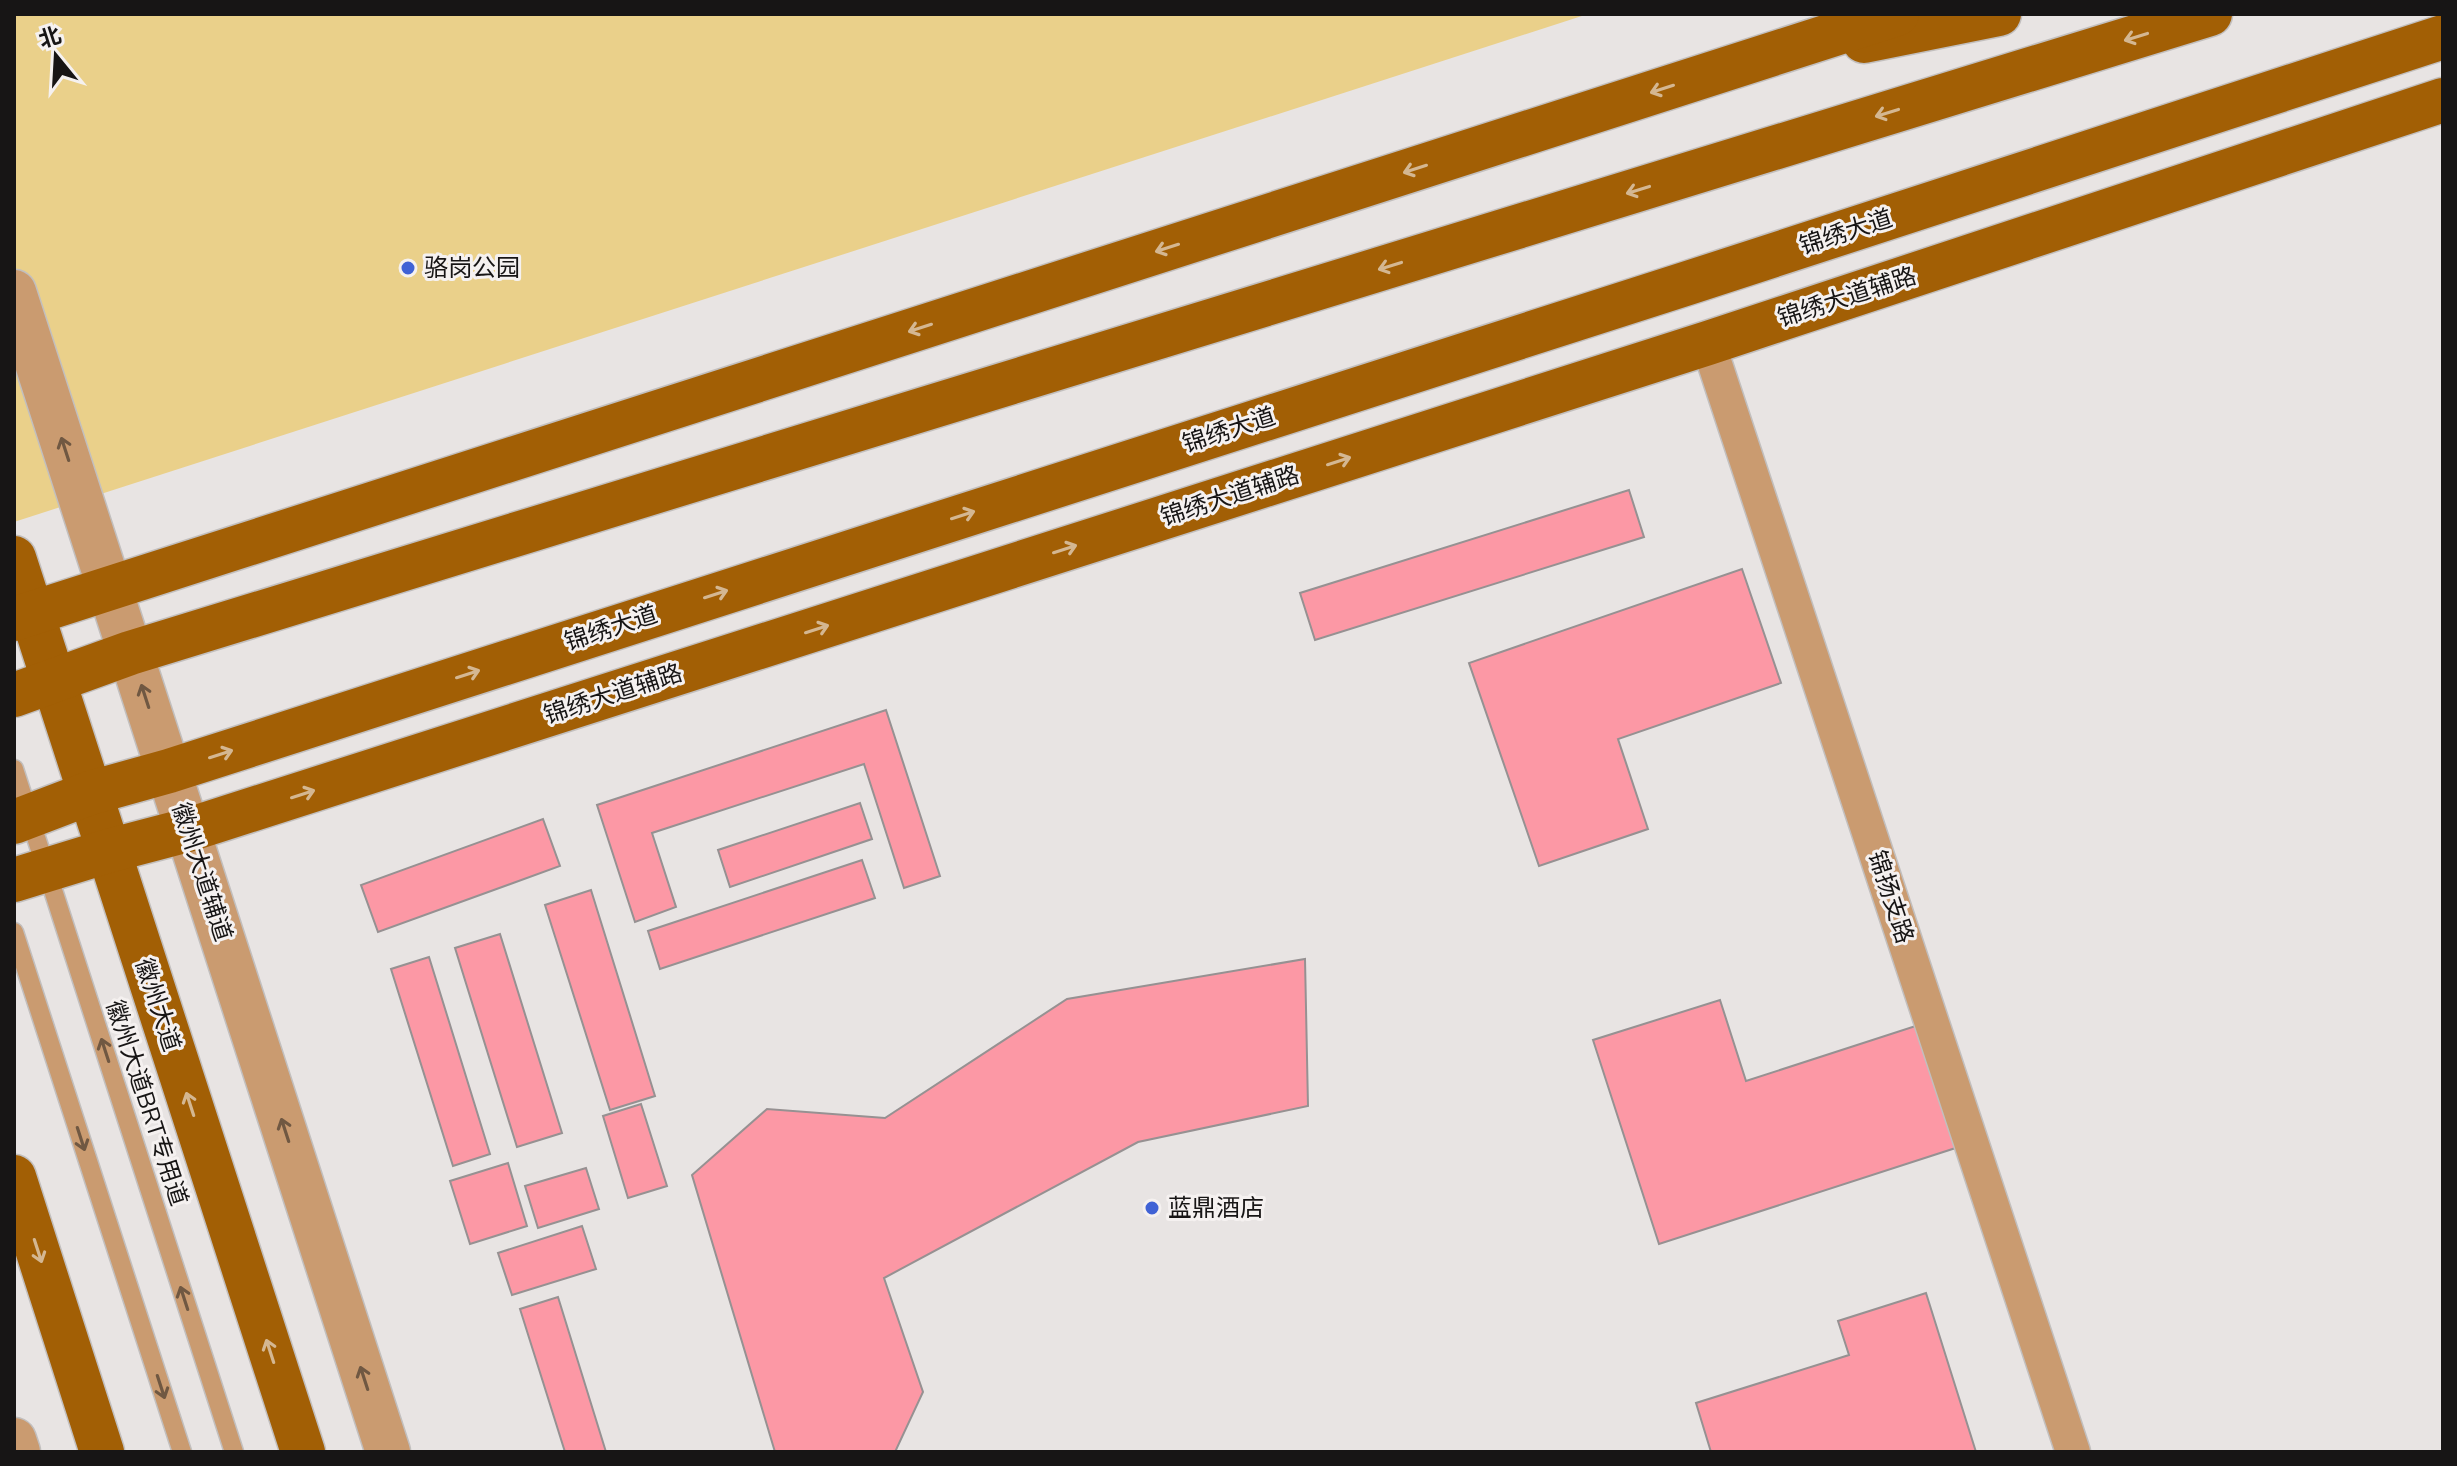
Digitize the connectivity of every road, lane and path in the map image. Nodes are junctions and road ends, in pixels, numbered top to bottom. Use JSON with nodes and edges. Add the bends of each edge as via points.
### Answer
{"nodes":[{"id":1,"x":1897,"y":14,"type":"edge"},
{"id":2,"x":1999,"y":14,"type":"edge"},
{"id":3,"x":2210,"y":14,"type":"edge"},
{"id":4,"x":2443,"y":37,"type":"edge"},
{"id":5,"x":1726,"y":69,"type":"junction"},
{"id":6,"x":2443,"y":100,"type":"edge"},
{"id":7,"x":14,"y":292,"type":"edge"},
{"id":8,"x":1708,"y":343,"type":"junction"},
{"id":9,"x":14,"y":558,"type":"edge"},
{"id":10,"x":110,"y":588,"type":"junction"},
{"id":11,"x":23,"y":616,"type":"edge"},
{"id":12,"x":130,"y":653,"type":"junction"},
{"id":13,"x":34,"y":688,"type":"edge"},
{"id":14,"x":14,"y":769,"type":"edge"},
{"id":15,"x":169,"y":771,"type":"junction"},
{"id":16,"x":90,"y":793,"type":"junction"},
{"id":17,"x":23,"y":820,"type":"edge"},
{"id":18,"x":188,"y":830,"type":"junction"},
{"id":19,"x":108,"y":851,"type":"junction"},
{"id":20,"x":31,"y":875,"type":"edge"},
{"id":21,"x":14,"y":932,"type":"edge"},
{"id":22,"x":14,"y":1177,"type":"edge"},
{"id":23,"x":14,"y":1440,"type":"edge"},
{"id":24,"x":18,"y":1452,"type":"edge"},
{"id":25,"x":102,"y":1452,"type":"edge"},
{"id":26,"x":182,"y":1452,"type":"edge"},
{"id":27,"x":234,"y":1452,"type":"edge"},
{"id":28,"x":303,"y":1452,"type":"edge"},
{"id":29,"x":388,"y":1452,"type":"edge"},
{"id":30,"x":2073,"y":1452,"type":"edge"}],
"edges":[{"from":1,"to":5,"type":"main road"},
{"from":2,"to":5,"type":"main road"},
{"from":3,"to":12,"type":"main road","one_way":true},
{"from":15,"to":4,"type":"main road","name":"锦绣大道","one_way":true},
{"from":5,"to":10,"type":"main road","one_way":true},
{"from":6,"to":8,"type":"main road","name":"锦绣大道辅路"},
{"from":10,"to":7,"type":"street","name":"徽州大道辅道","one_way":true},
{"from":18,"to":8,"type":"main road","name":"锦绣大道辅路","one_way":true},
{"from":8,"to":30,"type":"street","name":"锦扬支路"},
{"from":9,"to":11,"type":"main road","name":"徽州大道"},
{"from":10,"to":11,"type":"main road"},
{"from":10,"to":12,"type":"street","name":"徽州大道辅道"},
{"from":11,"to":13,"type":"main road","name":"徽州大道"},
{"from":12,"to":13,"type":"main road"},
{"from":15,"to":12,"type":"street","name":"徽州大道辅道","one_way":true},
{"from":13,"to":16,"type":"main road","name":"徽州大道"},
{"from":14,"to":17,"type":"lane","name":"徽州大道BRT专用道"},
{"from":15,"to":16,"type":"main road","name":"锦绣大道"},
{"from":15,"to":18,"type":"street","name":"徽州大道辅道"},
{"from":16,"to":17,"type":"main road","name":"锦绣大道"},
{"from":16,"to":19,"type":"main road","name":"徽州大道"},
{"from":17,"to":20,"type":"lane","name":"徽州大道BRT专用道"},
{"from":18,"to":19,"type":"main road","name":"锦绣大道辅路"},
{"from":29,"to":18,"type":"street","name":"徽州大道辅道","one_way":true},
{"from":19,"to":20,"type":"main road","name":"锦绣大道辅路"},
{"from":28,"to":19,"type":"main road","name":"徽州大道","one_way":true},
{"from":27,"to":20,"type":"lane","name":"徽州大道BRT专用道","one_way":true},
{"from":21,"to":26,"type":"lane","one_way":true},
{"from":22,"to":25,"type":"main road","one_way":true},
{"from":23,"to":24,"type":"street"}]}
